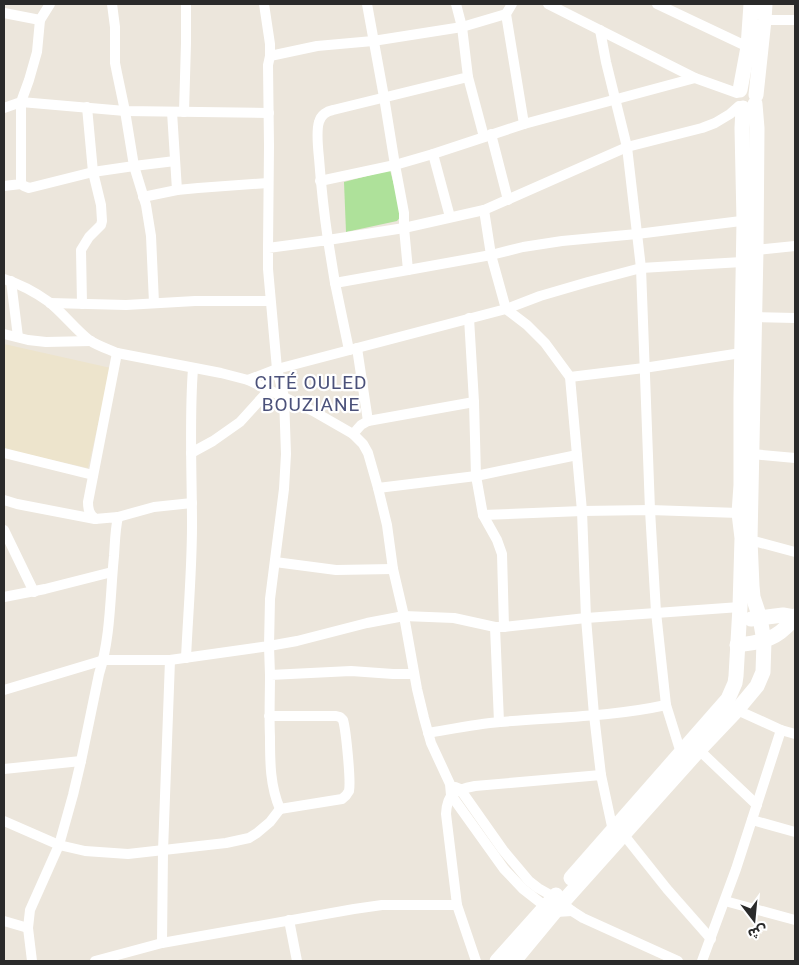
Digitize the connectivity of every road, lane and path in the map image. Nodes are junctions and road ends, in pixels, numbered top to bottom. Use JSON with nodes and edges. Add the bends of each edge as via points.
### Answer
{"nodes":[{"id":1,"x":50,"y":4,"type":"edge"},
{"id":2,"x":112,"y":4,"type":"edge"},
{"id":3,"x":186,"y":4,"type":"edge"},
{"id":4,"x":264,"y":4,"type":"edge"},
{"id":5,"x":367,"y":4,"type":"edge"},
{"id":6,"x":456,"y":4,"type":"edge"},
{"id":7,"x":512,"y":4,"type":"edge"},
{"id":8,"x":548,"y":4,"type":"edge"},
{"id":9,"x":657,"y":4,"type":"edge"},
{"id":10,"x":751,"y":4,"type":"edge"},
{"id":11,"x":765,"y":4,"type":"edge"},
{"id":12,"x":673,"y":8,"type":"edge"},
{"id":13,"x":4,"y":13,"type":"edge"},
{"id":14,"x":506,"y":14,"type":"junction"},
{"id":15,"x":40,"y":20,"type":"junction"},
{"id":16,"x":764,"y":20,"type":"junction"},
{"id":17,"x":795,"y":20,"type":"edge"},
{"id":18,"x":462,"y":27,"type":"junction"},
{"id":19,"x":600,"y":30,"type":"junction"},
{"id":20,"x":374,"y":41,"type":"junction"},
{"id":21,"x":748,"y":47,"type":"junction"},
{"id":22,"x":270,"y":56,"type":"junction"},
{"id":23,"x":468,"y":77,"type":"junction"},
{"id":24,"x":696,"y":78,"type":"junction"},
{"id":25,"x":384,"y":97,"type":"junction"},
{"id":26,"x":616,"y":99,"type":"junction"},
{"id":27,"x":745,"y":99,"type":"junction"},
{"id":28,"x":22,"y":102,"type":"junction"},
{"id":29,"x":87,"y":107,"type":"junction"},
{"id":30,"x":4,"y":108,"type":"edge"},
{"id":31,"x":125,"y":111,"type":"junction"},
{"id":32,"x":172,"y":112,"type":"junction"},
{"id":33,"x":184,"y":112,"type":"junction"},
{"id":34,"x":269,"y":113,"type":"junction"},
{"id":35,"x":524,"y":124,"type":"junction"},
{"id":36,"x":487,"y":136,"type":"junction"},
{"id":37,"x":627,"y":147,"type":"junction"},
{"id":38,"x":433,"y":154,"type":"junction"},
{"id":39,"x":175,"y":161,"type":"junction"},
{"id":40,"x":395,"y":165,"type":"junction"},
{"id":41,"x":134,"y":166,"type":"junction"},
{"id":42,"x":93,"y":172,"type":"junction"},
{"id":43,"x":320,"y":181,"type":"junction"},
{"id":44,"x":268,"y":183,"type":"junction"},
{"id":45,"x":21,"y":184,"type":"junction"},
{"id":46,"x":4,"y":186,"type":"edge"},
{"id":47,"x":177,"y":190,"type":"junction"},
{"id":48,"x":143,"y":197,"type":"junction"},
{"id":49,"x":508,"y":200,"type":"junction"},
{"id":50,"x":484,"y":210,"type":"junction"},
{"id":51,"x":450,"y":217,"type":"junction"},
{"id":52,"x":750,"y":220,"type":"junction"},
{"id":53,"x":404,"y":228,"type":"junction"},
{"id":54,"x":637,"y":234,"type":"junction"},
{"id":55,"x":328,"y":240,"type":"junction"},
{"id":56,"x":795,"y":246,"type":"edge"},
{"id":57,"x":268,"y":248,"type":"junction"},
{"id":58,"x":756,"y":250,"type":"junction"},
{"id":59,"x":491,"y":254,"type":"junction"},
{"id":60,"x":742,"y":262,"type":"junction"},
{"id":61,"x":641,"y":268,"type":"junction"},
{"id":62,"x":408,"y":270,"type":"junction"},
{"id":63,"x":7,"y":280,"type":"edge"},
{"id":64,"x":335,"y":283,"type":"junction"},
{"id":65,"x":270,"y":301,"type":"junction"},
{"id":66,"x":50,"y":303,"type":"junction"},
{"id":67,"x":154,"y":303,"type":"junction"},
{"id":68,"x":82,"y":304,"type":"junction"},
{"id":69,"x":506,"y":309,"type":"junction"},
{"id":70,"x":754,"y":317,"type":"junction"},
{"id":71,"x":469,"y":318,"type":"junction"},
{"id":72,"x":795,"y":318,"type":"edge"},
{"id":73,"x":4,"y":334,"type":"edge"},
{"id":74,"x":18,"y":337,"type":"junction"},
{"id":75,"x":91,"y":341,"type":"junction"},
{"id":76,"x":353,"y":349,"type":"junction"},
{"id":77,"x":741,"y":353,"type":"junction"},
{"id":78,"x":118,"y":354,"type":"junction"},
{"id":79,"x":193,"y":368,"type":"junction"},
{"id":80,"x":277,"y":368,"type":"junction"},
{"id":81,"x":644,"y":368,"type":"junction"},
{"id":82,"x":570,"y":377,"type":"junction"},
{"id":83,"x":248,"y":380,"type":"junction"},
{"id":84,"x":270,"y":390,"type":"junction"},
{"id":85,"x":284,"y":397,"type":"junction"},
{"id":86,"x":474,"y":402,"type":"junction"},
{"id":87,"x":368,"y":421,"type":"junction"},
{"id":88,"x":353,"y":434,"type":"junction"},
{"id":89,"x":191,"y":453,"type":"junction"},
{"id":90,"x":4,"y":454,"type":"edge"},
{"id":91,"x":752,"y":454,"type":"junction"},
{"id":92,"x":577,"y":455,"type":"junction"},
{"id":93,"x":795,"y":458,"type":"edge"},
{"id":94,"x":94,"y":475,"type":"junction"},
{"id":95,"x":476,"y":476,"type":"junction"},
{"id":96,"x":378,"y":488,"type":"junction"},
{"id":97,"x":4,"y":500,"type":"edge"},
{"id":98,"x":192,"y":503,"type":"junction"},
{"id":99,"x":650,"y":510,"type":"junction"},
{"id":100,"x":582,"y":511,"type":"junction"},
{"id":101,"x":739,"y":513,"type":"junction"},
{"id":102,"x":483,"y":515,"type":"junction"},
{"id":103,"x":118,"y":518,"type":"junction"},
{"id":104,"x":95,"y":519,"type":"junction"},
{"id":105,"x":4,"y":530,"type":"edge"},
{"id":106,"x":750,"y":540,"type":"junction"},
{"id":107,"x":795,"y":552,"type":"edge"},
{"id":108,"x":275,"y":562,"type":"junction"},
{"id":109,"x":393,"y":569,"type":"junction"},
{"id":110,"x":112,"y":572,"type":"junction"},
{"id":111,"x":34,"y":592,"type":"junction"},
{"id":112,"x":4,"y":597,"type":"edge"},
{"id":113,"x":656,"y":612,"type":"junction"},
{"id":114,"x":740,"y":614,"type":"junction"},
{"id":115,"x":404,"y":616,"type":"junction"},
{"id":116,"x":795,"y":616,"type":"edge"},
{"id":117,"x":586,"y":618,"type":"junction"},
{"id":118,"x":760,"y":618,"type":"junction"},
{"id":119,"x":500,"y":627,"type":"junction"},
{"id":120,"x":764,"y":641,"type":"junction"},
{"id":121,"x":738,"y":645,"type":"junction"},
{"id":122,"x":269,"y":646,"type":"junction"},
{"id":123,"x":186,"y":658,"type":"junction"},
{"id":124,"x":104,"y":660,"type":"junction"},
{"id":125,"x":170,"y":660,"type":"junction"},
{"id":126,"x":414,"y":674,"type":"junction"},
{"id":127,"x":270,"y":675,"type":"junction"},
{"id":128,"x":4,"y":690,"type":"edge"},
{"id":129,"x":666,"y":705,"type":"junction"},
{"id":130,"x":737,"y":710,"type":"junction"},
{"id":131,"x":269,"y":716,"type":"junction"},
{"id":132,"x":594,"y":716,"type":"junction"},
{"id":133,"x":499,"y":722,"type":"junction"},
{"id":134,"x":781,"y":730,"type":"junction"},
{"id":135,"x":428,"y":733,"type":"junction"},
{"id":136,"x":795,"y":734,"type":"edge"},
{"id":137,"x":699,"y":750,"type":"junction"},
{"id":138,"x":681,"y":753,"type":"junction"},
{"id":139,"x":82,"y":761,"type":"junction"},
{"id":140,"x":4,"y":768,"type":"edge"},
{"id":141,"x":601,"y":775,"type":"junction"},
{"id":142,"x":455,"y":792,"type":"junction"},
{"id":143,"x":757,"y":805,"type":"junction"},
{"id":144,"x":280,"y":809,"type":"junction"},
{"id":145,"x":752,"y":820,"type":"junction"},
{"id":146,"x":4,"y":821,"type":"edge"},
{"id":147,"x":795,"y":832,"type":"edge"},
{"id":148,"x":618,"y":833,"type":"junction"},
{"id":149,"x":59,"y":845,"type":"junction"},
{"id":150,"x":163,"y":851,"type":"junction"},
{"id":151,"x":724,"y":901,"type":"junction"},
{"id":152,"x":457,"y":905,"type":"junction"},
{"id":153,"x":558,"y":906,"type":"junction"},
{"id":154,"x":289,"y":920,"type":"junction"},
{"id":155,"x":795,"y":920,"type":"edge"},
{"id":156,"x":4,"y":922,"type":"edge"},
{"id":157,"x":28,"y":928,"type":"junction"},
{"id":158,"x":711,"y":939,"type":"junction"},
{"id":159,"x":162,"y":943,"type":"junction"},
{"id":160,"x":119,"y":958,"type":"edge"},
{"id":161,"x":32,"y":961,"type":"edge"},
{"id":162,"x":95,"y":961,"type":"edge"},
{"id":163,"x":297,"y":961,"type":"edge"},
{"id":164,"x":476,"y":961,"type":"edge"},
{"id":165,"x":497,"y":961,"type":"edge"},
{"id":166,"x":515,"y":961,"type":"edge"},
{"id":167,"x":678,"y":961,"type":"edge"},
{"id":168,"x":702,"y":961,"type":"edge"}],
"edges":[{"from":1,"to":15,"type":"street"},
{"from":2,"to":31,"type":"street","via":[[115,63]]},
{"from":3,"to":33,"type":"street"},
{"from":4,"to":22,"type":"street"},
{"from":5,"to":20,"type":"street"},
{"from":6,"to":18,"type":"street"},
{"from":7,"to":14,"type":"street"},
{"from":8,"to":19,"type":"street"},
{"from":9,"to":12,"type":"street"},
{"from":10,"to":21,"type":"street"},
{"from":11,"to":16,"type":"street"},
{"from":12,"to":21,"type":"street"},
{"from":13,"to":15,"type":"street"},
{"from":14,"to":18,"type":"street"},
{"from":14,"to":35,"type":"street"},
{"from":15,"to":28,"type":"street","via":[[37,52]]},
{"from":16,"to":17,"type":"street"},
{"from":16,"to":27,"type":"street"},
{"from":18,"to":20,"type":"street"},
{"from":18,"to":23,"type":"street"},
{"from":19,"to":24,"type":"street"},
{"from":19,"to":26,"type":"street"},
{"from":20,"to":22,"type":"street","via":[[317,46]]},
{"from":20,"to":25,"type":"street"},
{"from":21,"to":27,"type":"street"},
{"from":22,"to":34,"type":"street"},
{"from":23,"to":25,"type":"street"},
{"from":23,"to":36,"type":"street"},
{"from":24,"to":26,"type":"street"},
{"from":24,"to":27,"type":"street"},
{"from":25,"to":40,"type":"street"},
{"from":25,"to":43,"type":"street","via":[[328,111],[320,118]]},
{"from":26,"to":35,"type":"street"},
{"from":26,"to":37,"type":"street"},
{"from":27,"to":37,"type":"street","via":[[722,120]]},
{"from":27,"to":52,"type":"street","via":[[757,128]]},
{"from":28,"to":29,"type":"street"},
{"from":28,"to":30,"type":"street"},
{"from":28,"to":45,"type":"street"},
{"from":29,"to":31,"type":"street"},
{"from":29,"to":42,"type":"street"},
{"from":31,"to":32,"type":"street"},
{"from":31,"to":41,"type":"street"},
{"from":32,"to":33,"type":"street"},
{"from":32,"to":39,"type":"street"},
{"from":33,"to":34,"type":"street"},
{"from":34,"to":44,"type":"street"},
{"from":35,"to":36,"type":"street"},
{"from":36,"to":38,"type":"street"},
{"from":36,"to":49,"type":"street"},
{"from":37,"to":49,"type":"street"},
{"from":37,"to":54,"type":"street"},
{"from":38,"to":40,"type":"street"},
{"from":38,"to":51,"type":"street"},
{"from":39,"to":41,"type":"street"},
{"from":39,"to":47,"type":"street"},
{"from":40,"to":43,"type":"street"},
{"from":40,"to":53,"type":"street"},
{"from":41,"to":42,"type":"street"},
{"from":41,"to":48,"type":"street"},
{"from":42,"to":45,"type":"street","via":[[29,188]]},
{"from":42,"to":68,"type":"street","via":[[102,221],[81,250]]},
{"from":43,"to":55,"type":"street"},
{"from":44,"to":47,"type":"street"},
{"from":44,"to":57,"type":"street"},
{"from":45,"to":46,"type":"street"},
{"from":47,"to":48,"type":"street"},
{"from":48,"to":67,"type":"street","via":[[151,236]]},
{"from":49,"to":50,"type":"street"},
{"from":50,"to":51,"type":"street"},
{"from":50,"to":59,"type":"street"},
{"from":51,"to":53,"type":"street"},
{"from":52,"to":54,"type":"street"},
{"from":52,"to":58,"type":"street"},
{"from":52,"to":60,"type":"street"},
{"from":53,"to":55,"type":"street"},
{"from":53,"to":62,"type":"street"},
{"from":54,"to":59,"type":"street","via":[[562,240]]},
{"from":54,"to":61,"type":"street"},
{"from":55,"to":57,"type":"street"},
{"from":55,"to":64,"type":"street"},
{"from":56,"to":58,"type":"street"},
{"from":57,"to":65,"type":"street"},
{"from":58,"to":70,"type":"street"},
{"from":59,"to":62,"type":"street"},
{"from":59,"to":69,"type":"street"},
{"from":60,"to":61,"type":"street"},
{"from":60,"to":77,"type":"street"},
{"from":61,"to":69,"type":"street","via":[[540,296]]},
{"from":61,"to":81,"type":"street"},
{"from":62,"to":64,"type":"street"},
{"from":63,"to":66,"type":"street","via":[[31,290]]},
{"from":63,"to":74,"type":"street"},
{"from":64,"to":76,"type":"street"},
{"from":65,"to":67,"type":"street"},
{"from":65,"to":80,"type":"street"},
{"from":66,"to":68,"type":"street"},
{"from":66,"to":75,"type":"street"},
{"from":67,"to":68,"type":"street"},
{"from":69,"to":71,"type":"street"},
{"from":69,"to":82,"type":"street","via":[[545,343]]},
{"from":70,"to":72,"type":"street"},
{"from":70,"to":91,"type":"street"},
{"from":71,"to":76,"type":"street"},
{"from":71,"to":86,"type":"street"},
{"from":73,"to":74,"type":"street"},
{"from":74,"to":75,"type":"street","via":[[46,342]]},
{"from":75,"to":78,"type":"street"},
{"from":76,"to":80,"type":"street"},
{"from":76,"to":87,"type":"street"},
{"from":77,"to":81,"type":"street"},
{"from":77,"to":101,"type":"street"},
{"from":78,"to":79,"type":"street"},
{"from":78,"to":94,"type":"street"},
{"from":79,"to":83,"type":"street"},
{"from":79,"to":89,"type":"street"},
{"from":80,"to":83,"type":"street"},
{"from":80,"to":85,"type":"street"},
{"from":81,"to":82,"type":"street"},
{"from":81,"to":99,"type":"street"},
{"from":82,"to":92,"type":"street"},
{"from":83,"to":84,"type":"street"},
{"from":84,"to":85,"type":"street"},
{"from":84,"to":89,"type":"street","via":[[240,422]]},
{"from":85,"to":88,"type":"street"},
{"from":85,"to":108,"type":"street","via":[[286,454]]},
{"from":86,"to":87,"type":"street"},
{"from":86,"to":95,"type":"street"},
{"from":87,"to":88,"type":"street"},
{"from":88,"to":96,"type":"street","via":[[368,453]]},
{"from":89,"to":98,"type":"street"},
{"from":90,"to":94,"type":"street"},
{"from":91,"to":93,"type":"street"},
{"from":91,"to":106,"type":"street"},
{"from":92,"to":95,"type":"street"},
{"from":92,"to":100,"type":"street"},
{"from":94,"to":104,"type":"street","via":[[88,507]]},
{"from":95,"to":96,"type":"street"},
{"from":95,"to":102,"type":"street"},
{"from":96,"to":109,"type":"street"},
{"from":97,"to":104,"type":"street"},
{"from":98,"to":103,"type":"street","via":[[154,508]]},
{"from":98,"to":123,"type":"street"},
{"from":99,"to":100,"type":"street"},
{"from":99,"to":101,"type":"street"},
{"from":99,"to":113,"type":"street"},
{"from":100,"to":102,"type":"street"},
{"from":100,"to":117,"type":"street"},
{"from":101,"to":114,"type":"street","via":[[742,538]]},
{"from":102,"to":119,"type":"street","via":[[502,554]]},
{"from":103,"to":104,"type":"street"},
{"from":103,"to":110,"type":"street"},
{"from":105,"to":111,"type":"street"},
{"from":106,"to":107,"type":"street"},
{"from":106,"to":118,"type":"street","via":[[753,597]]},
{"from":108,"to":109,"type":"street","via":[[336,570]]},
{"from":108,"to":122,"type":"street"},
{"from":109,"to":115,"type":"street"},
{"from":110,"to":111,"type":"street"},
{"from":110,"to":124,"type":"street"},
{"from":111,"to":112,"type":"street"},
{"from":113,"to":114,"type":"street"},
{"from":113,"to":117,"type":"street"},
{"from":113,"to":129,"type":"street"},
{"from":114,"to":118,"type":"street"},
{"from":114,"to":121,"type":"street"},
{"from":115,"to":119,"type":"street","via":[[454,618]]},
{"from":115,"to":122,"type":"street"},
{"from":115,"to":126,"type":"street"},
{"from":116,"to":118,"type":"street"},
{"from":116,"to":120,"type":"street","via":[[783,631]]},
{"from":117,"to":119,"type":"street"},
{"from":117,"to":132,"type":"street"},
{"from":118,"to":120,"type":"street"},
{"from":119,"to":133,"type":"street"},
{"from":120,"to":121,"type":"street"},
{"from":120,"to":130,"type":"street","via":[[763,672],[757,686]]},
{"from":121,"to":138,"type":"street","via":[[735,683],[728,699]]},
{"from":122,"to":123,"type":"street"},
{"from":122,"to":127,"type":"street"},
{"from":123,"to":125,"type":"street"},
{"from":124,"to":125,"type":"street"},
{"from":124,"to":128,"type":"street"},
{"from":124,"to":139,"type":"street"},
{"from":125,"to":150,"type":"street"},
{"from":126,"to":127,"type":"street","via":[[351,671]]},
{"from":126,"to":135,"type":"street"},
{"from":127,"to":131,"type":"street"},
{"from":129,"to":132,"type":"street"},
{"from":129,"to":138,"type":"street"},
{"from":130,"to":134,"type":"street"},
{"from":130,"to":137,"type":"street"},
{"from":131,"to":144,"type":"street","via":[[270,771]]},
{"from":131,"to":144,"type":"street","via":[[336,716],[344,724],[349,788],[346,796]]},
{"from":132,"to":133,"type":"street"},
{"from":132,"to":141,"type":"street"},
{"from":133,"to":135,"type":"street"},
{"from":134,"to":136,"type":"street"},
{"from":134,"to":143,"type":"street"},
{"from":135,"to":142,"type":"street"},
{"from":137,"to":143,"type":"street"},
{"from":137,"to":148,"type":"street"},
{"from":138,"to":148,"type":"street"},
{"from":139,"to":140,"type":"street"},
{"from":139,"to":149,"type":"street"},
{"from":141,"to":142,"type":"street","via":[[474,786]]},
{"from":141,"to":148,"type":"street"},
{"from":142,"to":152,"type":"street","via":[[446,804],[446,814]]},
{"from":142,"to":153,"type":"street","via":[[529,881]]},
{"from":143,"to":145,"type":"street"},
{"from":144,"to":150,"type":"street","via":[[270,822],[249,838]]},
{"from":145,"to":147,"type":"street"},
{"from":145,"to":151,"type":"street"},
{"from":146,"to":149,"type":"street"},
{"from":148,"to":153,"type":"street"},
{"from":148,"to":158,"type":"street"},
{"from":149,"to":150,"type":"street","via":[[112,854]]},
{"from":149,"to":157,"type":"street","via":[[30,910]]},
{"from":150,"to":159,"type":"street"},
{"from":151,"to":155,"type":"street"},
{"from":151,"to":158,"type":"street"},
{"from":152,"to":154,"type":"street","via":[[382,905]]},
{"from":152,"to":164,"type":"street"},
{"from":153,"to":165,"type":"street"},
{"from":153,"to":166,"type":"street"},
{"from":153,"to":167,"type":"street"},
{"from":154,"to":159,"type":"street"},
{"from":154,"to":163,"type":"street"},
{"from":156,"to":157,"type":"street"},
{"from":157,"to":161,"type":"street"},
{"from":158,"to":168,"type":"street"},
{"from":159,"to":160,"type":"street"},
{"from":160,"to":162,"type":"street"}]}
